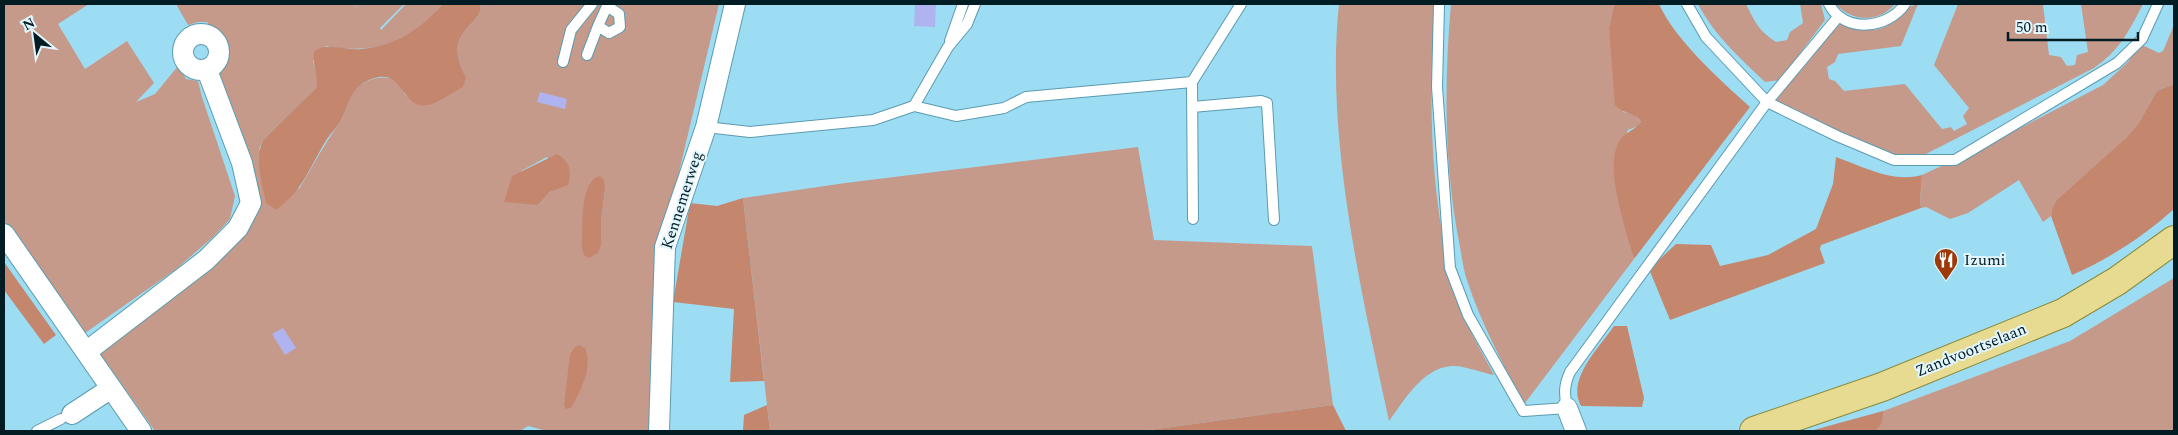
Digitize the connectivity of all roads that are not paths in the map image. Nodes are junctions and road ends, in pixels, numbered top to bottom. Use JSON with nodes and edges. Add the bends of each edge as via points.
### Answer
{"nodes":[{"id":1,"x":592,"y":4,"type":"edge"},
{"id":2,"x":735,"y":4,"type":"edge"},
{"id":3,"x":963,"y":4,"type":"edge"},
{"id":4,"x":975,"y":4,"type":"edge"},
{"id":5,"x":1241,"y":4,"type":"edge"},
{"id":6,"x":1440,"y":4,"type":"edge"},
{"id":7,"x":1687,"y":4,"type":"edge"},
{"id":8,"x":1829,"y":4,"type":"edge"},
{"id":9,"x":1905,"y":4,"type":"edge"},
{"id":10,"x":2158,"y":4,"type":"edge"},
{"id":11,"x":608,"y":5,"type":"edge"},
{"id":12,"x":1838,"y":17,"type":"junction"},
{"id":13,"x":598,"y":26,"type":"junction"},
{"id":14,"x":948,"y":47,"type":"junction"},
{"id":15,"x":587,"y":55,"type":"dead end"},
{"id":16,"x":563,"y":62,"type":"dead end"},
{"id":17,"x":207,"y":70,"type":"dead end"},
{"id":18,"x":1192,"y":82,"type":"junction"},
{"id":19,"x":1767,"y":102,"type":"junction"},
{"id":20,"x":914,"y":106,"type":"junction"},
{"id":21,"x":1192,"y":107,"type":"junction"},
{"id":22,"x":706,"y":127,"type":"junction"},
{"id":23,"x":1193,"y":219,"type":"dead end"},
{"id":24,"x":1274,"y":220,"type":"dead end"},
{"id":25,"x":4,"y":234,"type":"edge"},
{"id":26,"x":2174,"y":240,"type":"edge"},
{"id":27,"x":86,"y":352,"type":"junction"},
{"id":28,"x":110,"y":389,"type":"junction"},
{"id":29,"x":1567,"y":408,"type":"junction"},
{"id":30,"x":66,"y":416,"type":"joint"},
{"id":31,"x":37,"y":431,"type":"edge"},
{"id":32,"x":141,"y":431,"type":"edge"},
{"id":33,"x":659,"y":431,"type":"edge"},
{"id":34,"x":1576,"y":431,"type":"edge"},
{"id":35,"x":1754,"y":431,"type":"edge"}],
"edges":[{"from":1,"to":16,"type":"lane","via":[[571,30]]},
{"from":2,"to":22,"type":"street","name":"Kennemerweg"},
{"from":3,"to":14,"type":"lane"},
{"from":4,"to":14,"type":"lane","via":[[967,24]]},
{"from":5,"to":18,"type":"lane"},
{"from":6,"to":29,"type":"lane","via":[[1437,87],[1450,268],[1468,315],[1523,411]]},
{"from":7,"to":19,"type":"lane","via":[[1706,37]]},
{"from":8,"to":12,"type":"lane"},
{"from":9,"to":12,"type":"lane","via":[[1888,20],[1871,25],[1855,25]]},
{"from":10,"to":19,"type":"lane","via":[[2142,39],[2117,63],[1955,160],[1894,160]]},
{"from":11,"to":13,"type":"lane"},
{"from":11,"to":13,"type":"lane","via":[[619,14],[620,27],[609,33]]},
{"from":12,"to":19,"type":"lane"},
{"from":13,"to":15,"type":"lane"},
{"from":14,"to":20,"type":"lane"},
{"from":17,"to":27,"type":"street","via":[[242,163],[251,202],[238,228],[206,260]]},
{"from":18,"to":20,"type":"lane","via":[[1026,97],[1004,108],[956,116]]},
{"from":18,"to":21,"type":"lane"},
{"from":19,"to":29,"type":"lane","via":[[1570,372],[1564,395]]},
{"from":20,"to":22,"type":"lane","via":[[873,120],[854,122],[750,132]]},
{"from":21,"to":23,"type":"lane"},
{"from":21,"to":24,"type":"lane","via":[[1267,103]]},
{"from":22,"to":33,"type":"street","name":"Kennemerweg","via":[[665,247]]},
{"from":25,"to":27,"type":"street"},
{"from":26,"to":35,"type":"main road","name":"Zandvoortselaan","via":[[2117,281],[2063,313],[1882,387]]},
{"from":27,"to":28,"type":"street"},
{"from":28,"to":30,"type":"street"},
{"from":28,"to":32,"type":"street"},
{"from":29,"to":34,"type":"street"},
{"from":30,"to":31,"type":"lane"}]}
